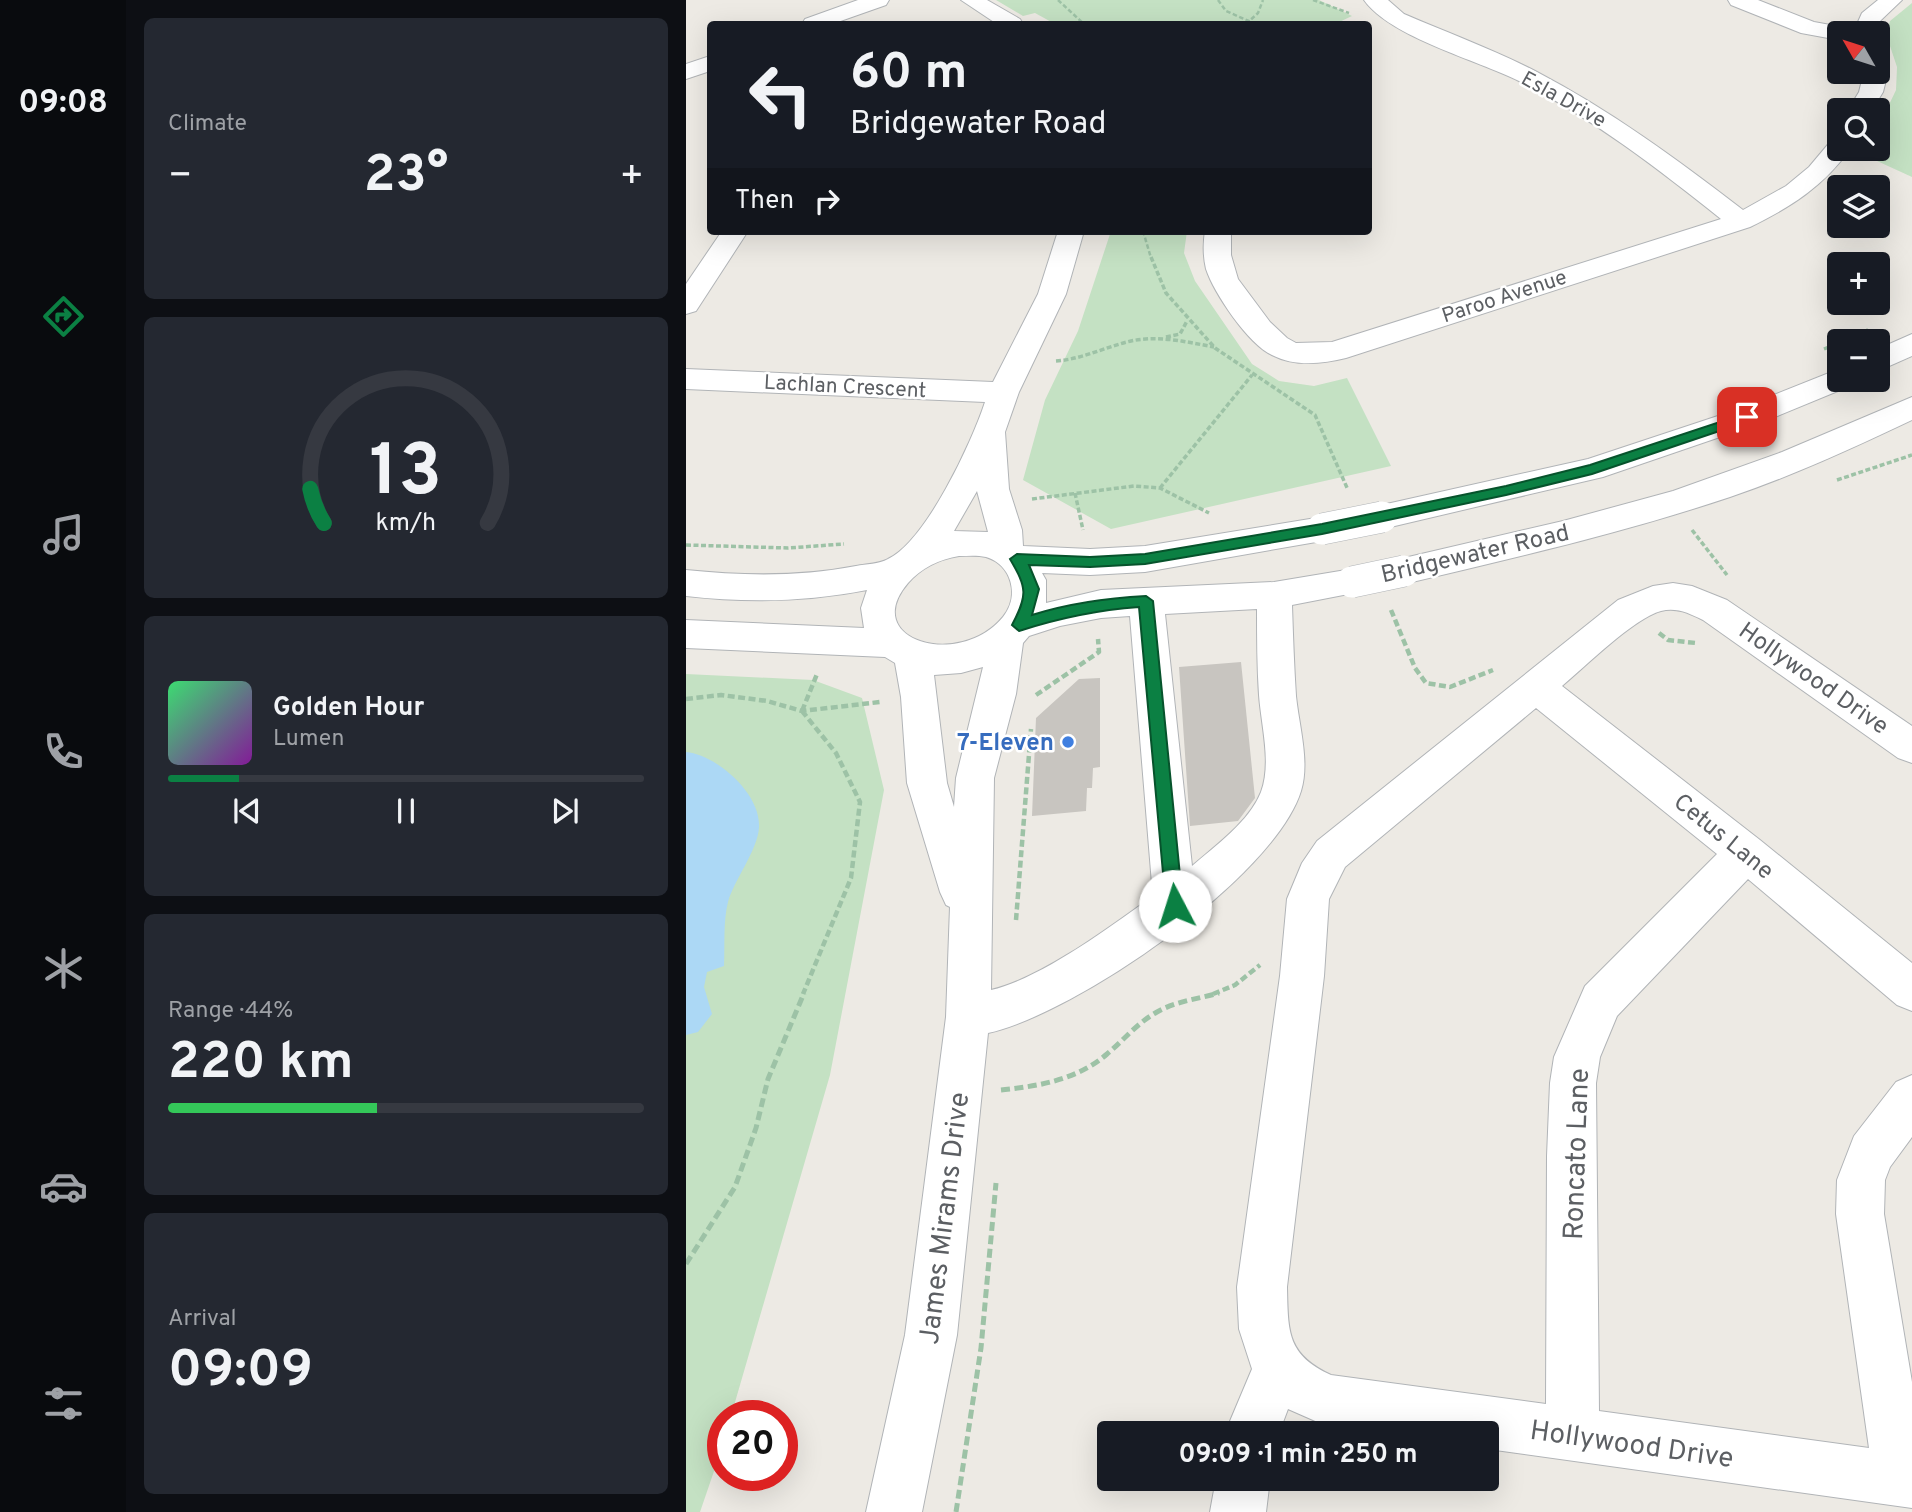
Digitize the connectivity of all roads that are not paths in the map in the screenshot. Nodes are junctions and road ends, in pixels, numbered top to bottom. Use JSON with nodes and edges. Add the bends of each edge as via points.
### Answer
{"nodes":[{"id":1,"x":878,"y":0,"type":"edge"},
{"id":2,"x":972,"y":0,"type":"edge"},
{"id":3,"x":1375,"y":0,"type":"edge"},
{"id":4,"x":1739,"y":0,"type":"edge"},
{"id":5,"x":1891,"y":0,"type":"edge"},
{"id":6,"x":836,"y":6,"type":"edge"},
{"id":7,"x":817,"y":21,"type":"edge"},
{"id":8,"x":1008,"y":21,"type":"edge"},
{"id":9,"x":1869,"y":21,"type":"edge"},
{"id":10,"x":1827,"y":31,"type":"edge"},
{"id":11,"x":695,"y":69,"type":"edge"},
{"id":12,"x":707,"y":82,"type":"edge"},
{"id":13,"x":1830,"y":161,"type":"edge"},
{"id":14,"x":1741,"y":221,"type":"junction"},
{"id":15,"x":732,"y":235,"type":"edge"},
{"id":16,"x":1069,"y":235,"type":"edge"},
{"id":17,"x":1217,"y":235,"type":"edge"},
{"id":18,"x":686,"y":305,"type":"edge"},
{"id":19,"x":1912,"y":344,"type":"edge"},
{"id":20,"x":1890,"y":355,"type":"edge"},
{"id":21,"x":686,"y":379,"type":"edge"},
{"id":22,"x":1827,"y":384,"type":"edge"},
{"id":23,"x":1004,"y":393,"type":"junction"},
{"id":24,"x":1912,"y":407,"type":"edge"},
{"id":25,"x":992,"y":427,"type":"junction"},
{"id":26,"x":1012,"y":556,"type":"junction"},
{"id":27,"x":904,"y":566,"type":"junction"},
{"id":28,"x":686,"y":583,"type":"edge"},
{"id":29,"x":1274,"y":595,"type":"junction"},
{"id":30,"x":1146,"y":601,"type":"junction"},
{"id":31,"x":1013,"y":632,"type":"junction"},
{"id":32,"x":686,"y":634,"type":"edge"},
{"id":33,"x":901,"y":649,"type":"junction"},
{"id":34,"x":1535,"y":686,"type":"junction"},
{"id":35,"x":1912,"y":747,"type":"edge"},
{"id":36,"x":1746,"y":853,"type":"junction"},
{"id":37,"x":1175,"y":906,"type":"junction"},
{"id":38,"x":993,"y":923,"type":"junction"},
{"id":39,"x":1912,"y":989,"type":"edge"},
{"id":40,"x":968,"y":1017,"type":"junction"},
{"id":41,"x":1912,"y":1098,"type":"edge"},
{"id":42,"x":1278,"y":1369,"type":"junction"},
{"id":43,"x":1257,"y":1421,"type":"edge"},
{"id":44,"x":1573,"y":1435,"type":"junction"},
{"id":45,"x":1906,"y":1481,"type":"edge"},
{"id":46,"x":1241,"y":1491,"type":"edge"},
{"id":47,"x":894,"y":1512,"type":"edge"},
{"id":48,"x":1238,"y":1512,"type":"edge"}],
"edges":[{"from":1,"to":6,"type":"street"},
{"from":2,"to":8,"type":"street"},
{"from":3,"to":14,"type":"street","name":"Esla Drive","via":[[1396,19],[1515,71],[1598,117],[1655,154]]},
{"from":4,"to":10,"type":"street"},
{"from":5,"to":9,"type":"street"},
{"from":6,"to":7,"type":"street"},
{"from":11,"to":12,"type":"street"},
{"from":13,"to":14,"type":"street","name":"Paroo Avenue","via":[[1784,201]]},
{"from":14,"to":17,"type":"street","name":"Paroo Avenue","via":[[1309,356],[1280,348],[1265,335],[1224,281],[1215,246]]},
{"from":15,"to":18,"type":"street"},
{"from":16,"to":23,"type":"street","via":[[1037,329]]},
{"from":19,"to":20,"type":"street"},
{"from":21,"to":23,"type":"street","name":"Lachlan Crescent"},
{"from":22,"to":26,"type":"street","bridge":true,"via":[[1747,417],[1592,469],[1382,517],[1145,559],[1090,562]]},
{"from":23,"to":25,"type":"street"},
{"from":24,"to":29,"type":"street","name":"Bridgewater Road","bridge":true,"via":[[1719,488],[1557,535]]},
{"from":25,"to":26,"type":"street","via":[[993,489]]},
{"from":25,"to":27,"type":"street","via":[[939,530]]},
{"from":26,"to":27,"type":"street","via":[[985,545],[959,543],[933,549]]},
{"from":26,"to":31,"type":"street","via":[[1027,573],[1032,589],[1029,607]]},
{"from":27,"to":28,"type":"street","via":[[847,583],[763,590]]},
{"from":27,"to":33,"type":"street","via":[[884,588],[878,607],[881,626]]},
{"from":29,"to":30,"type":"street","name":"Bridgewater Road"},
{"from":29,"to":37,"type":"street","via":[[1284,757],[1280,794],[1263,824]]},
{"from":30,"to":31,"type":"street","name":"Bridgewater Road","via":[[1060,612]]},
{"from":30,"to":37,"type":"street"},
{"from":31,"to":33,"type":"street","via":[[985,651],[960,659],[935,660]]},
{"from":31,"to":38,"type":"street","name":"James Mirams Drive","via":[[975,778]]},
{"from":32,"to":33,"type":"street"},
{"from":33,"to":38,"type":"street","name":"James Mirams Drive","via":[[920,697],[927,783]]},
{"from":34,"to":35,"type":"street","name":"Hollywood Drive","via":[[1646,602],[1673,595],[1696,600],[1724,595]]},
{"from":34,"to":36,"type":"street","name":"Cetus Lane"},
{"from":34,"to":42,"type":"street","name":"Hollywood Drive","via":[[1331,854],[1308,899],[1262,1287],[1267,1347]]},
{"from":36,"to":39,"type":"street","name":"Cetus Lane"},
{"from":36,"to":44,"type":"street","name":"Roncato Lane","via":[[1601,1001],[1577,1057],[1571,1156]]},
{"from":37,"to":40,"type":"street","via":[[1062,981],[1017,1004]]},
{"from":38,"to":40,"type":"street","name":"James Mirams Drive"},
{"from":40,"to":47,"type":"street","name":"James Mirams Drive","via":[[931,1335]]},
{"from":41,"to":45,"type":"street","via":[[1871,1153],[1861,1180],[1860,1214]]},
{"from":42,"to":43,"type":"street"},
{"from":42,"to":44,"type":"street","name":"Hollywood Drive","via":[[1292,1384],[1329,1401]]},
{"from":44,"to":45,"type":"street","name":"Hollywood Drive"},
{"from":46,"to":48,"type":"street"}]}
